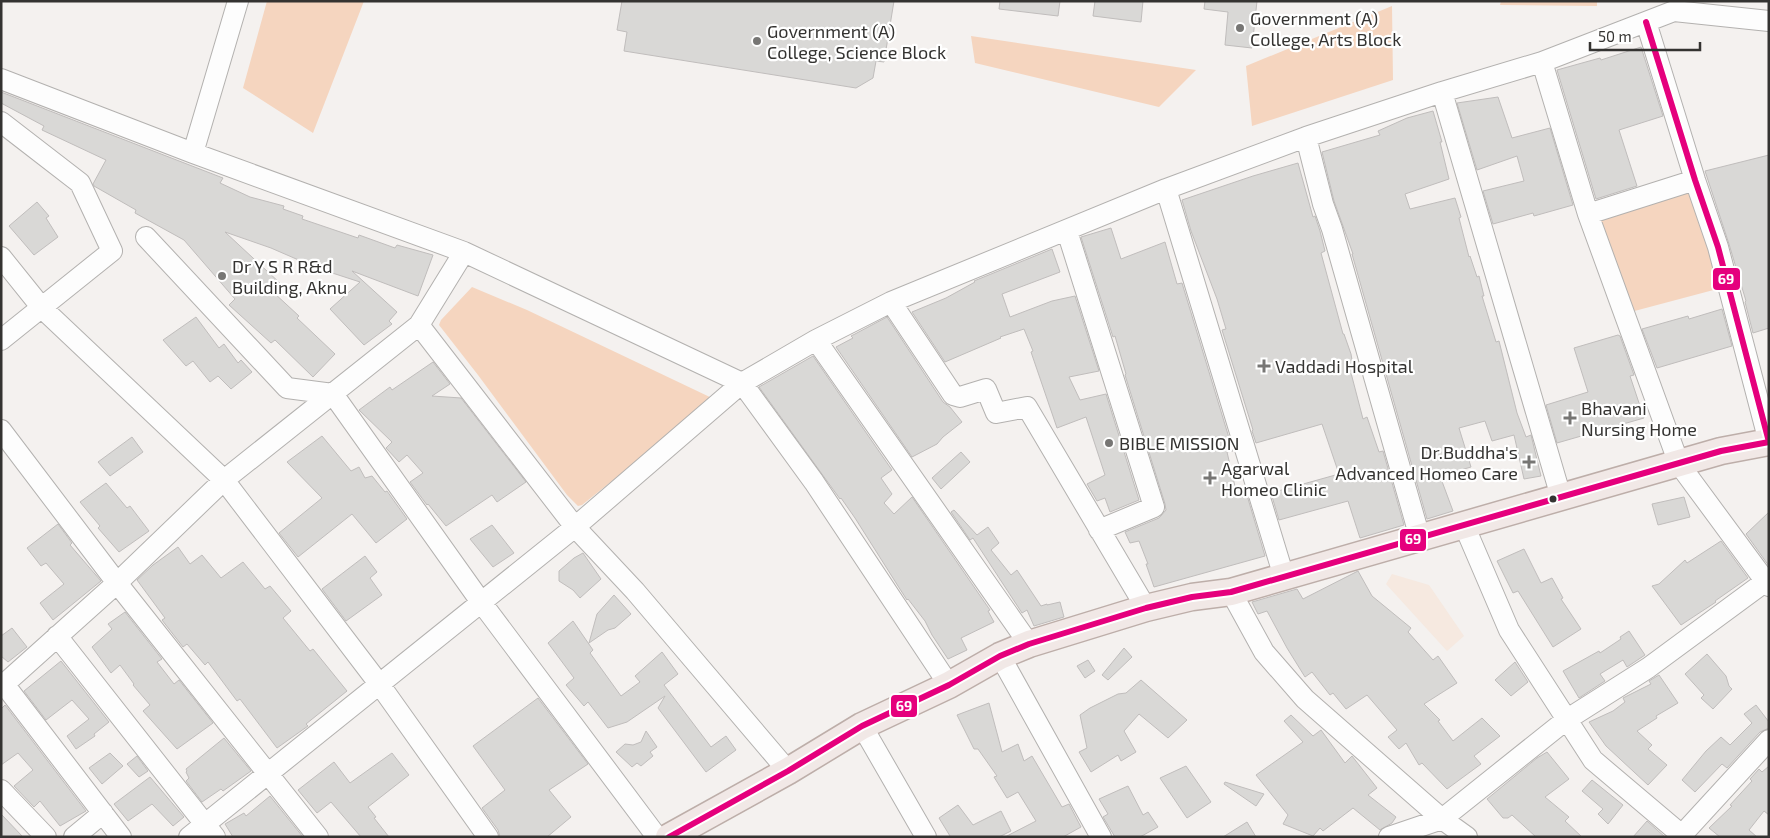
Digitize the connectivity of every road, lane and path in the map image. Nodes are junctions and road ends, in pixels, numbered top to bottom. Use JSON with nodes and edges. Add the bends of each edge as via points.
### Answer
{"nodes":[{"id":1,"x":238,"y":1,"type":"edge"},
{"id":2,"x":1769,"y":21,"type":"edge"},
{"id":3,"x":1646,"y":22,"type":"junction"},
{"id":4,"x":1542,"y":62,"type":"junction"},
{"id":5,"x":1,"y":79,"type":"edge"},
{"id":6,"x":1442,"y":92,"type":"junction"},
{"id":7,"x":1,"y":122,"type":"edge"},
{"id":8,"x":1306,"y":137,"type":"junction"},
{"id":9,"x":192,"y":153,"type":"junction"},
{"id":10,"x":1695,"y":180,"type":"junction"},
{"id":11,"x":1166,"y":189,"type":"junction"},
{"id":12,"x":1588,"y":214,"type":"junction"},
{"id":13,"x":1067,"y":231,"type":"junction"},
{"id":14,"x":146,"y":237,"type":"dead end"},
{"id":15,"x":464,"y":252,"type":"junction"},
{"id":16,"x":1,"y":257,"type":"edge"},
{"id":17,"x":891,"y":302,"type":"junction"},
{"id":18,"x":42,"y":308,"type":"junction"},
{"id":19,"x":419,"y":324,"type":"junction"},
{"id":20,"x":1,"y":340,"type":"edge"},
{"id":21,"x":816,"y":340,"type":"junction"},
{"id":22,"x":742,"y":383,"type":"junction"},
{"id":23,"x":333,"y":394,"type":"junction"},
{"id":24,"x":1,"y":430,"type":"edge"},
{"id":25,"x":1769,"y":442,"type":"edge"},
{"id":26,"x":1679,"y":464,"type":"junction"},
{"id":27,"x":224,"y":480,"type":"junction"},
{"id":28,"x":1561,"y":498,"type":"junction"},
{"id":29,"x":1464,"y":525,"type":"junction"},
{"id":30,"x":575,"y":527,"type":"junction"},
{"id":31,"x":1099,"y":530,"type":"junction"},
{"id":32,"x":1420,"y":538,"type":"junction"},
{"id":33,"x":1284,"y":577,"type":"junction"},
{"id":34,"x":117,"y":583,"type":"junction"},
{"id":35,"x":1767,"y":584,"type":"edge"},
{"id":36,"x":1231,"y":592,"type":"junction"},
{"id":37,"x":481,"y":602,"type":"junction"},
{"id":38,"x":1146,"y":608,"type":"junction"},
{"id":39,"x":57,"y":636,"type":"junction"},
{"id":40,"x":1028,"y":644,"type":"junction"},
{"id":41,"x":1000,"y":656,"type":"junction"},
{"id":42,"x":380,"y":685,"type":"junction"},
{"id":43,"x":949,"y":685,"type":"junction"},
{"id":44,"x":2,"y":686,"type":"edge"},
{"id":45,"x":1566,"y":720,"type":"junction"},
{"id":46,"x":862,"y":726,"type":"junction"},
{"id":47,"x":1769,"y":740,"type":"edge"},
{"id":48,"x":788,"y":771,"type":"junction"},
{"id":49,"x":268,"y":774,"type":"junction"},
{"id":50,"x":1,"y":790,"type":"edge"},
{"id":51,"x":103,"y":813,"type":"junction"},
{"id":52,"x":1442,"y":819,"type":"junction"},
{"id":53,"x":210,"y":830,"type":"edge"},
{"id":54,"x":1682,"y":836,"type":"edge"},
{"id":55,"x":46,"y":837,"type":"edge"},
{"id":56,"x":74,"y":837,"type":"edge"},
{"id":57,"x":121,"y":837,"type":"edge"},
{"id":58,"x":189,"y":837,"type":"edge"},
{"id":59,"x":318,"y":837,"type":"edge"},
{"id":60,"x":488,"y":837,"type":"edge"},
{"id":61,"x":657,"y":837,"type":"edge"},
{"id":62,"x":669,"y":837,"type":"edge"},
{"id":63,"x":926,"y":837,"type":"edge"},
{"id":64,"x":1101,"y":837,"type":"edge"},
{"id":65,"x":1389,"y":837,"type":"edge"},
{"id":66,"x":1467,"y":837,"type":"edge"}],
"edges":[{"from":1,"to":9,"type":"street"},
{"from":2,"to":3,"type":"street","via":[[1674,11]]},
{"from":3,"to":4,"type":"street"},
{"from":3,"to":10,"type":"street"},
{"from":4,"to":6,"type":"street"},
{"from":4,"to":12,"type":"street"},
{"from":5,"to":9,"type":"street"},
{"from":6,"to":8,"type":"street"},
{"from":6,"to":28,"type":"street"},
{"from":7,"to":18,"type":"street","via":[[80,183],[112,252]]},
{"from":8,"to":11,"type":"street"},
{"from":8,"to":32,"type":"street"},
{"from":9,"to":15,"type":"street"},
{"from":10,"to":12,"type":"street"},
{"from":10,"to":25,"type":"street","via":[[1718,247]]},
{"from":11,"to":13,"type":"street"},
{"from":11,"to":33,"type":"street"},
{"from":12,"to":26,"type":"street"},
{"from":13,"to":17,"type":"street"},
{"from":13,"to":31,"type":"street","via":[[1154,508]]},
{"from":14,"to":23,"type":"street","via":[[286,388]]},
{"from":15,"to":19,"type":"street"},
{"from":15,"to":22,"type":"street"},
{"from":16,"to":18,"type":"street"},
{"from":17,"to":21,"type":"street"},
{"from":17,"to":31,"type":"street","via":[[953,395],[960,397],[986,389],[996,413],[1027,407]]},
{"from":18,"to":20,"type":"street"},
{"from":18,"to":27,"type":"street"},
{"from":19,"to":23,"type":"street"},
{"from":19,"to":30,"type":"street"},
{"from":21,"to":22,"type":"street"},
{"from":21,"to":40,"type":"street"},
{"from":22,"to":30,"type":"street"},
{"from":22,"to":43,"type":"street","via":[[814,482]]},
{"from":23,"to":27,"type":"street"},
{"from":23,"to":37,"type":"street"},
{"from":24,"to":34,"type":"street"},
{"from":25,"to":26,"type":"main road"},
{"from":26,"to":28,"type":"main road"},
{"from":26,"to":35,"type":"street"},
{"from":27,"to":34,"type":"street"},
{"from":27,"to":42,"type":"street"},
{"from":28,"to":29,"type":"main road"},
{"from":29,"to":32,"type":"main road"},
{"from":29,"to":45,"type":"street","via":[[1509,630]]},
{"from":30,"to":37,"type":"street"},
{"from":30,"to":48,"type":"street","via":[[634,590]]},
{"from":31,"to":38,"type":"street"},
{"from":32,"to":33,"type":"main road"},
{"from":33,"to":36,"type":"main road"},
{"from":34,"to":39,"type":"street"},
{"from":34,"to":49,"type":"street"},
{"from":35,"to":45,"type":"street","via":[[1648,668]]},
{"from":36,"to":38,"type":"main road"},
{"from":36,"to":52,"type":"street","via":[[1264,652],[1305,699]]},
{"from":37,"to":42,"type":"street"},
{"from":37,"to":61,"type":"street"},
{"from":38,"to":40,"type":"main road"},
{"from":39,"to":44,"type":"street"},
{"from":39,"to":53,"type":"street"},
{"from":40,"to":41,"type":"main road"},
{"from":41,"to":43,"type":"main road"},
{"from":41,"to":64,"type":"street"},
{"from":42,"to":49,"type":"street"},
{"from":42,"to":60,"type":"street"},
{"from":43,"to":46,"type":"main road"},
{"from":44,"to":51,"type":"street"},
{"from":45,"to":52,"type":"street"},
{"from":45,"to":54,"type":"street","via":[[1593,760]]},
{"from":46,"to":48,"type":"main road"},
{"from":46,"to":63,"type":"street"},
{"from":47,"to":54,"type":"street"},
{"from":48,"to":62,"type":"main road"},
{"from":49,"to":53,"type":"street"},
{"from":49,"to":59,"type":"street"},
{"from":50,"to":55,"type":"street"},
{"from":51,"to":56,"type":"street"},
{"from":51,"to":57,"type":"street"},
{"from":52,"to":65,"type":"street"},
{"from":52,"to":66,"type":"street"},
{"from":53,"to":58,"type":"street"}]}
